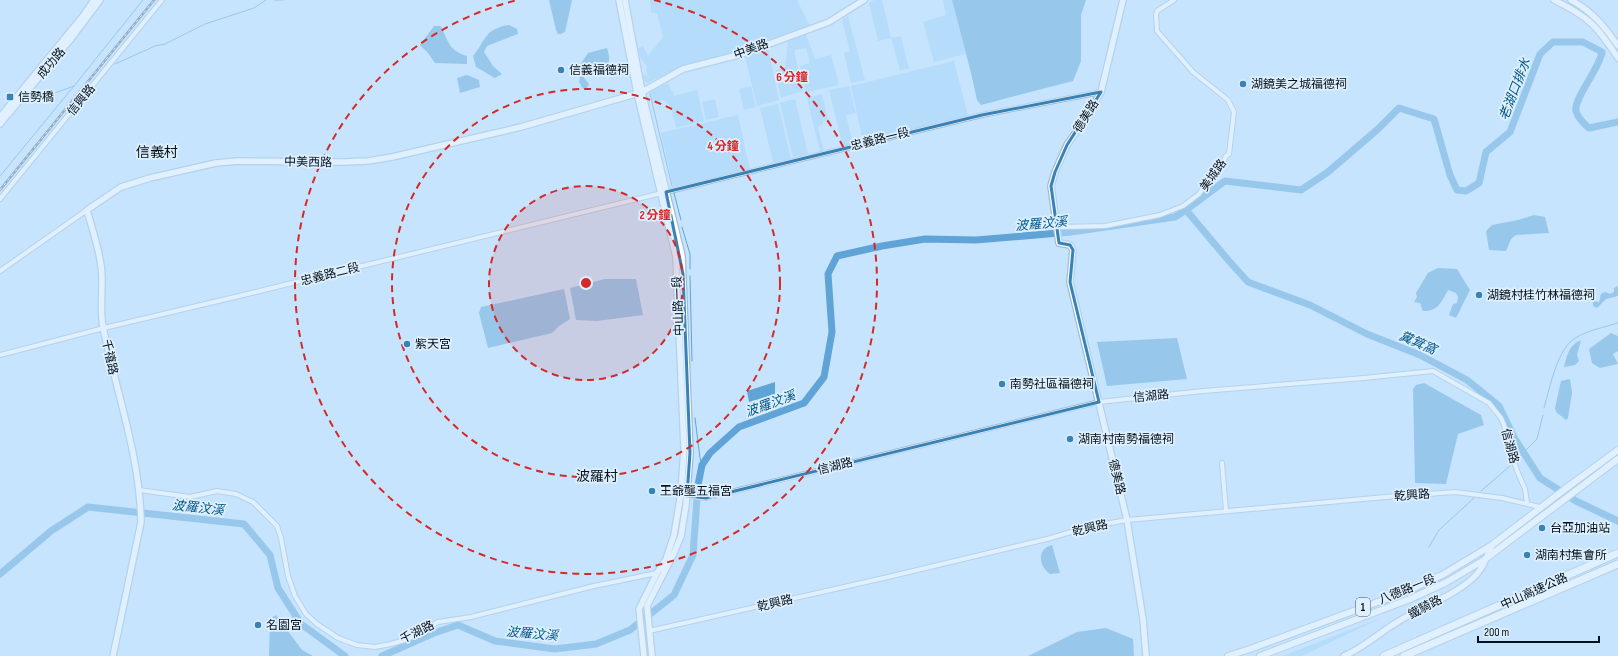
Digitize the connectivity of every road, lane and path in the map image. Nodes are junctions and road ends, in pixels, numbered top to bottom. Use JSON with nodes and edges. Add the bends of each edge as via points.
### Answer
{"nodes":[{"id":1,"x":94,"y":0,"type":"edge"},
{"id":2,"x":100,"y":0,"type":"edge"},
{"id":3,"x":162,"y":0,"type":"edge"},
{"id":4,"x":619,"y":0,"type":"edge"},
{"id":5,"x":625,"y":0,"type":"edge"},
{"id":6,"x":864,"y":0,"type":"edge"},
{"id":7,"x":1123,"y":0,"type":"edge"},
{"id":8,"x":1174,"y":0,"type":"edge"},
{"id":9,"x":1554,"y":0,"type":"edge"},
{"id":10,"x":1571,"y":0,"type":"edge"},
{"id":11,"x":627,"y":29,"type":"junction"},
{"id":12,"x":1618,"y":46,"type":"edge"},
{"id":13,"x":1618,"y":58,"type":"edge"},
{"id":14,"x":640,"y":92,"type":"junction"},
{"id":15,"x":1101,"y":92,"type":"junction"},
{"id":16,"x":0,"y":116,"type":"edge"},
{"id":17,"x":0,"y":124,"type":"edge"},
{"id":18,"x":663,"y":192,"type":"junction"},
{"id":19,"x":0,"y":200,"type":"edge"},
{"id":20,"x":87,"y":210,"type":"junction"},
{"id":21,"x":1056,"y":227,"type":"junction"},
{"id":22,"x":0,"y":270,"type":"edge"},
{"id":23,"x":104,"y":328,"type":"junction"},
{"id":24,"x":0,"y":355,"type":"edge"},
{"id":25,"x":1099,"y":402,"type":"junction"},
{"id":26,"x":1618,"y":450,"type":"edge"},
{"id":27,"x":1618,"y":459,"type":"edge"},
{"id":28,"x":1222,"y":463,"type":"dead end"},
{"id":29,"x":139,"y":490,"type":"junction"},
{"id":30,"x":687,"y":496,"type":"junction"},
{"id":31,"x":1527,"y":504,"type":"junction"},
{"id":32,"x":1540,"y":507,"type":"junction"},
{"id":33,"x":1226,"y":511,"type":"junction"},
{"id":34,"x":1128,"y":520,"type":"junction"},
{"id":35,"x":1492,"y":545,"type":"junction"},
{"id":36,"x":1618,"y":553,"type":"edge"},
{"id":37,"x":1484,"y":560,"type":"junction"},
{"id":38,"x":1618,"y":564,"type":"edge"},
{"id":39,"x":657,"y":573,"type":"junction"},
{"id":40,"x":649,"y":631,"type":"junction"},
{"id":41,"x":641,"y":632,"type":"junction"},
{"id":42,"x":646,"y":643,"type":"junction"},
{"id":43,"x":1407,"y":655,"type":"edge"},
{"id":44,"x":113,"y":656,"type":"edge"},
{"id":45,"x":644,"y":656,"type":"edge"},
{"id":46,"x":648,"y":656,"type":"edge"},
{"id":47,"x":652,"y":656,"type":"edge"},
{"id":48,"x":1146,"y":656,"type":"edge"},
{"id":49,"x":1228,"y":656,"type":"edge"},
{"id":50,"x":1260,"y":656,"type":"edge"},
{"id":51,"x":1344,"y":656,"type":"edge"},
{"id":52,"x":1384,"y":656,"type":"edge"}],
"edges":[{"from":1,"to":16,"type":"street","name":"成功路"},
{"from":2,"to":17,"type":"street","name":"成功路"},
{"from":3,"to":19,"type":"street","name":"信興路"},
{"from":4,"to":11,"type":"street","name":"中山路一段"},
{"from":5,"to":11,"type":"street","name":"中山路一段"},
{"from":6,"to":14,"type":"street","name":"中美路","via":[[828,22],[742,54],[683,69]]},
{"from":7,"to":15,"type":"street","name":"德美路"},
{"from":8,"to":21,"type":"street","name":"美城路","via":[[1157,11],[1157,31],[1193,72],[1228,100],[1234,112],[1229,154],[1199,194],[1183,206],[1160,215],[1099,227]]},
{"from":9,"to":13,"type":"street","via":[[1585,16],[1605,37]]},
{"from":10,"to":12,"type":"street","via":[[1598,19]]},
{"from":11,"to":14,"type":"street","name":"中山路一段"},
{"from":14,"to":18,"type":"street","name":"中山路一段"},
{"from":14,"to":20,"type":"street","name":"中美西路","via":[[521,127],[392,157],[344,162],[227,161],[185,169],[121,188]]},
{"from":15,"to":18,"type":"street","name":"忠義路一段","via":[[982,115]]},
{"from":15,"to":21,"type":"street","name":"德美路","via":[[1067,145],[1055,172],[1051,186]]},
{"from":18,"to":23,"type":"street","name":"忠義路二段"},
{"from":18,"to":30,"type":"street","name":"中山路一段","via":[[682,256],[690,453]]},
{"from":18,"to":39,"type":"street","name":"中山路一段","via":[[676,257],[684,449],[681,493],[674,535],[666,559]]},
{"from":20,"to":22,"type":"street","name":"中美西路"},
{"from":20,"to":23,"type":"street","name":"千禧路","via":[[101,267],[101,315]]},
{"from":21,"to":25,"type":"street","name":"德美路","via":[[1059,243],[1070,244],[1074,250],[1070,282]]},
{"from":23,"to":24,"type":"street","name":"忠義路二段"},
{"from":23,"to":29,"type":"street","name":"千禧路","via":[[132,447]]},
{"from":25,"to":30,"type":"street","name":"信湖路","via":[[706,498]]},
{"from":25,"to":31,"type":"street","name":"信湖路","via":[[1433,371],[1489,403],[1501,418],[1509,448],[1525,489]]},
{"from":25,"to":34,"type":"street","name":"德美路"},
{"from":26,"to":32,"type":"main road","name":"八德路一段","number":"1"},
{"from":27,"to":37,"type":"main road","name":"八德路一段","number":"1"},
{"from":28,"to":33,"type":"street"},
{"from":29,"to":39,"type":"street","name":"千湖路","via":[[190,497],[217,491],[236,494],[253,502],[277,526],[288,576],[295,596],[306,614],[338,638],[357,645],[375,647],[391,644],[408,639],[438,622],[471,617]]},
{"from":29,"to":44,"type":"street","name":"千禧路","via":[[141,522]]},
{"from":30,"to":40,"type":"street","name":"中山路一段","via":[[681,536],[648,606]]},
{"from":31,"to":32,"type":"street","name":"乾興路"},
{"from":31,"to":33,"type":"street","name":"乾興路","via":[[1455,492]]},
{"from":32,"to":35,"type":"main road","name":"八德路一段","number":"1"},
{"from":33,"to":34,"type":"street","name":"乾興路"},
{"from":34,"to":40,"type":"street","name":"乾興路","via":[[1088,527],[888,577]]},
{"from":34,"to":48,"type":"street","name":"德美路"},
{"from":35,"to":37,"type":"street","name":"鐵騎路"},
{"from":35,"to":49,"type":"main road","name":"八德路一段","number":"1","via":[[1444,574],[1405,592]]},
{"from":36,"to":52,"type":"highway","name":"中山高速公路"},
{"from":37,"to":50,"type":"main road","name":"八德路一段","number":"1","via":[[1447,582],[1410,599]]},
{"from":37,"to":51,"type":"street","name":"鐵騎路","via":[[1480,570],[1464,585],[1399,621],[1373,640]]},
{"from":38,"to":43,"type":"highway","name":"中山高速公路"},
{"from":39,"to":41,"type":"street","name":"中山路一段","via":[[639,609]]},
{"from":40,"to":42,"type":"street"},
{"from":40,"to":47,"type":"street"},
{"from":41,"to":42,"type":"street"},
{"from":41,"to":45,"type":"street"},
{"from":42,"to":46,"type":"street"}]}
